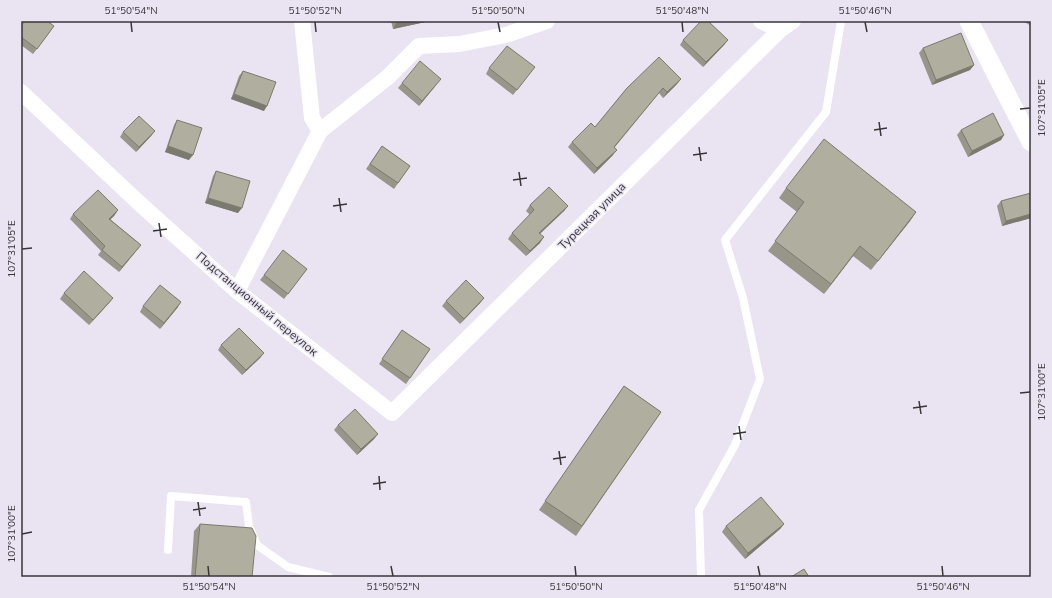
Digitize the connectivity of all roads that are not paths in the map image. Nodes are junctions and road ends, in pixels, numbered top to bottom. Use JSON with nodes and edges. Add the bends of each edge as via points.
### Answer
{"nodes":[{"id":1,"x":302,"y":21,"type":"edge"},
{"id":2,"x":547,"y":21,"type":"edge"},
{"id":3,"x":761,"y":21,"type":"edge"},
{"id":4,"x":841,"y":21,"type":"edge"},
{"id":5,"x":969,"y":21,"type":"edge"},
{"id":6,"x":787,"y":25,"type":"edge"},
{"id":7,"x":21,"y":92,"type":"edge"},
{"id":8,"x":320,"y":131,"type":"junction"},
{"id":9,"x":1031,"y":142,"type":"edge"},
{"id":10,"x":237,"y":291,"type":"junction"},
{"id":11,"x":392,"y":413,"type":"joint"},
{"id":12,"x":168,"y":550,"type":"dead end"},
{"id":13,"x":329,"y":577,"type":"edge"},
{"id":14,"x":701,"y":577,"type":"edge"}],
"edges":[{"from":1,"to":8,"type":"street","via":[[312,118]]},
{"from":2,"to":8,"type":"street","via":[[506,35],[459,44],[419,46],[388,77]]},
{"from":3,"to":6,"type":"street"},
{"from":4,"to":14,"type":"lane","via":[[826,112],[725,240],[743,298],[760,379],[735,445],[699,510]]},
{"from":5,"to":9,"type":"street"},
{"from":6,"to":11,"type":"street","name":"Турецкая улица"},
{"from":7,"to":10,"type":"street","name":"Подстанционный переулок"},
{"from":8,"to":10,"type":"street"},
{"from":10,"to":11,"type":"street","name":"Подстанционный переулок"},
{"from":12,"to":13,"type":"lane","via":[[171,496],[246,502],[249,526],[257,545],[288,566]]}]}
